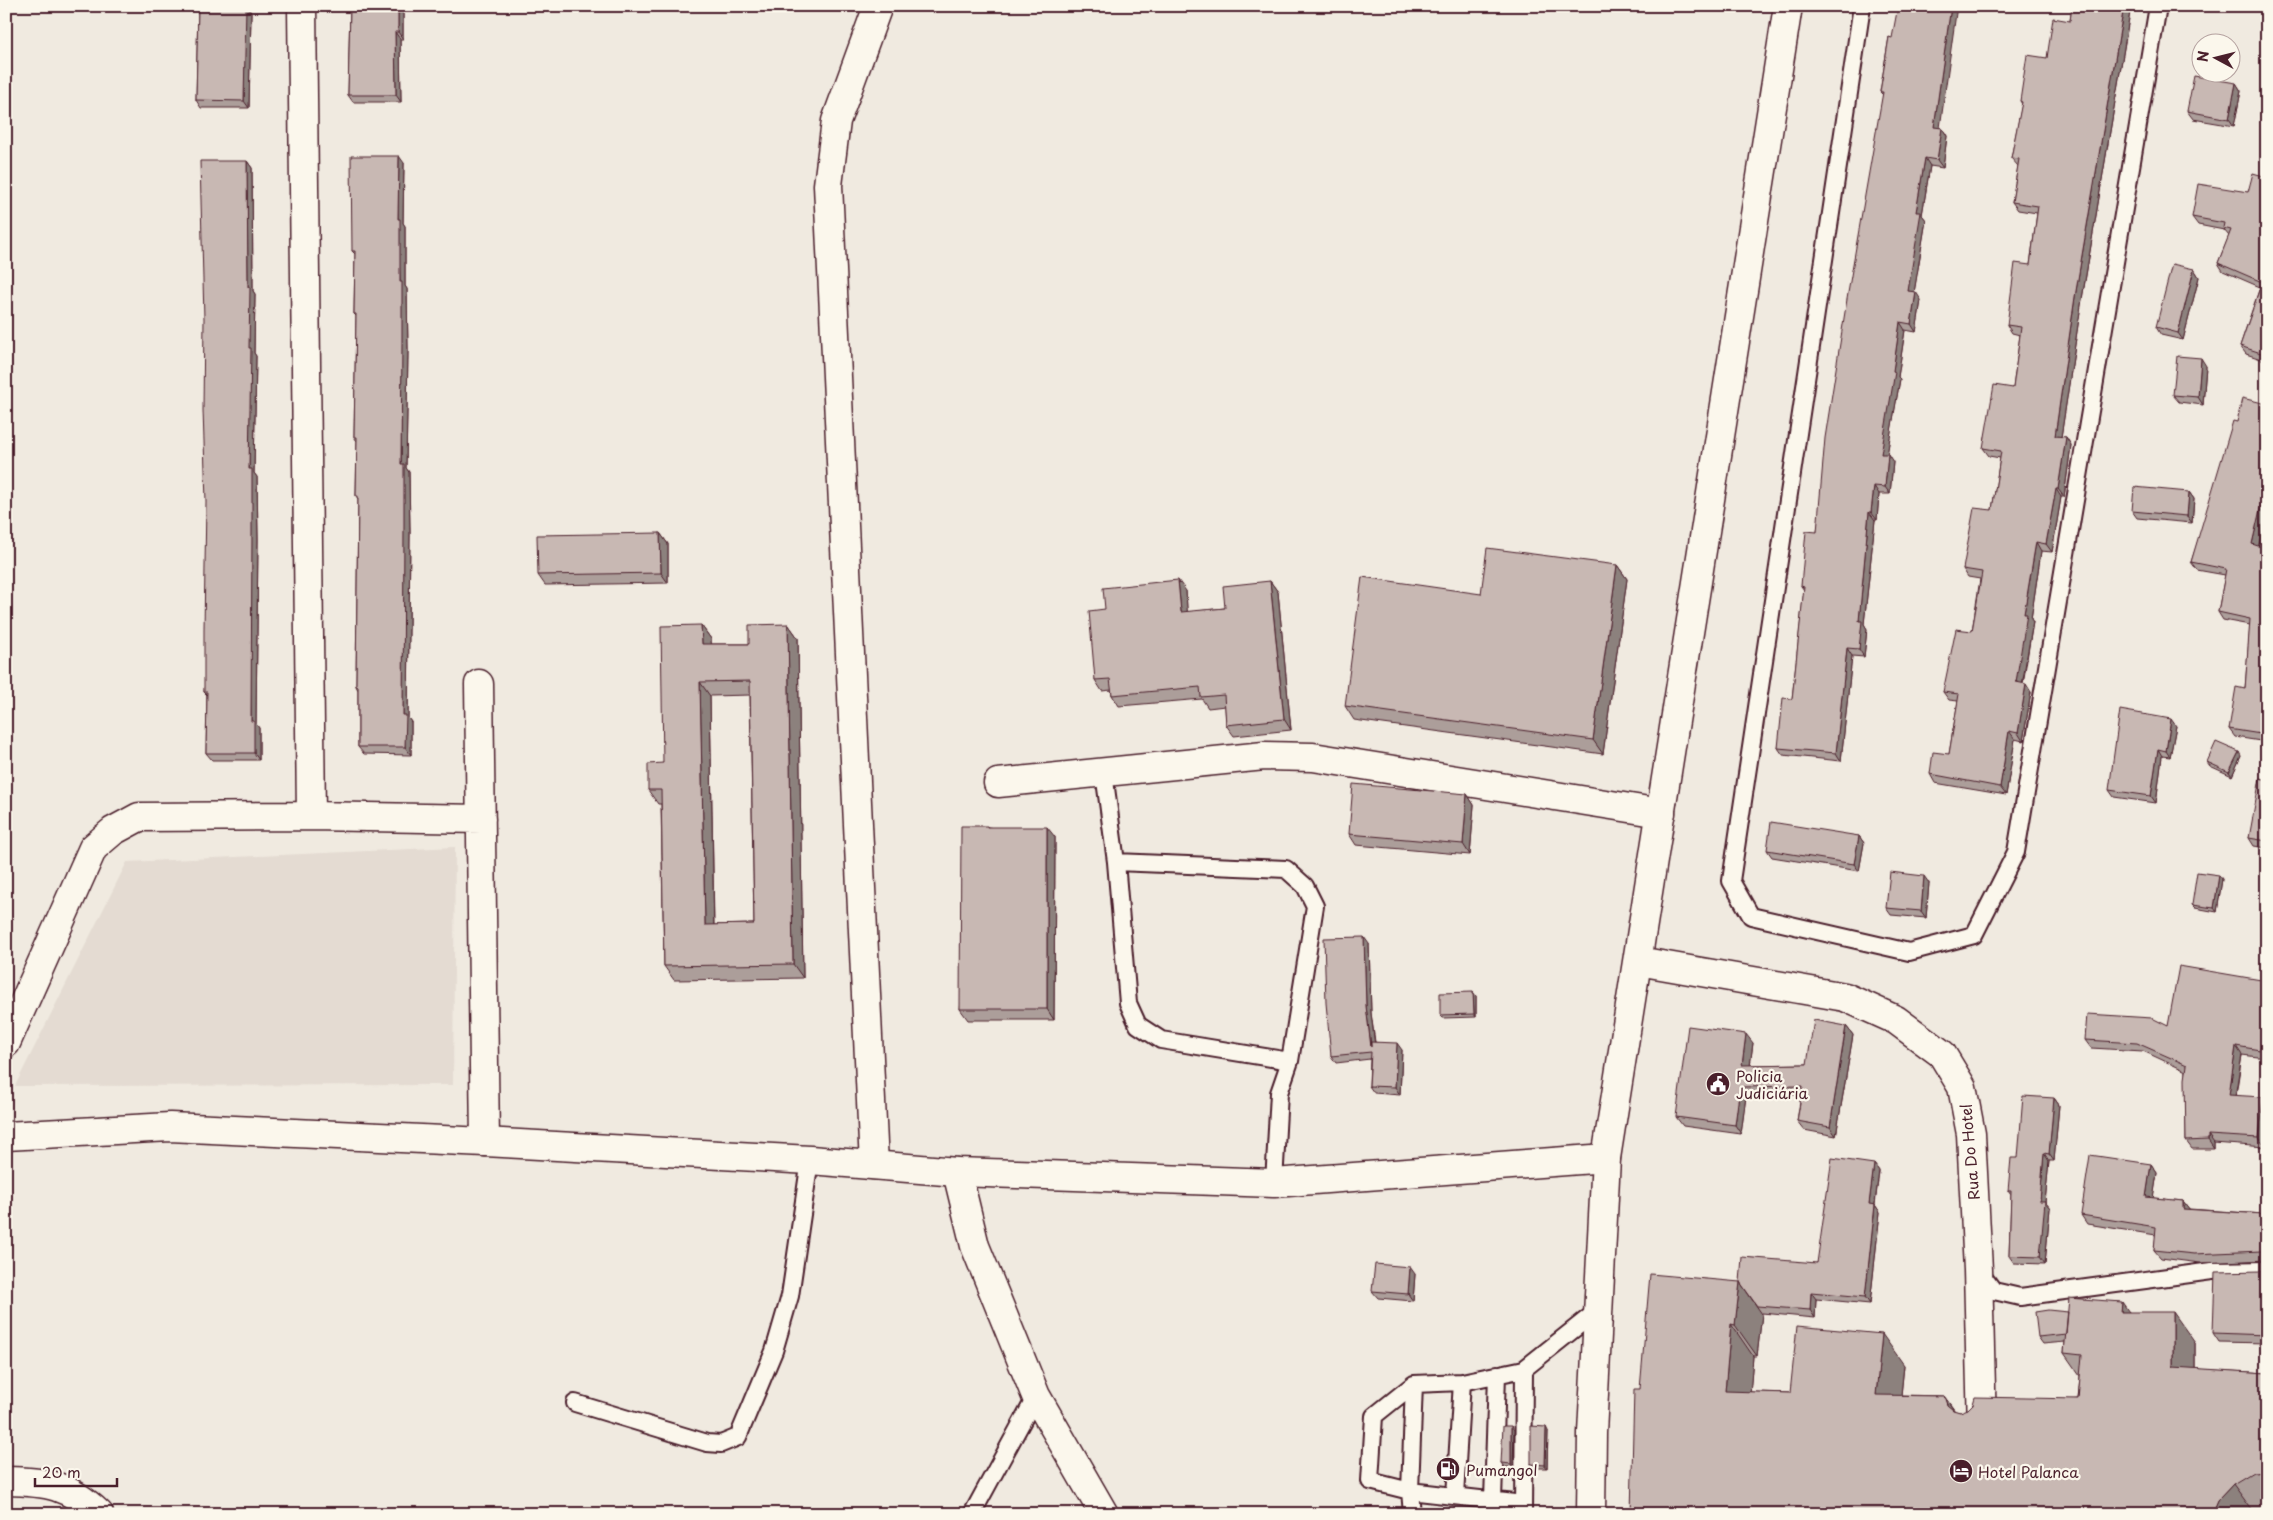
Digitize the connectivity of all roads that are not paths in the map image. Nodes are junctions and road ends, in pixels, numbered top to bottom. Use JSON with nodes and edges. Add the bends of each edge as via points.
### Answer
{"nodes":[{"id":1,"x":302,"y":6,"type":"edge"},
{"id":2,"x":878,"y":6,"type":"edge"},
{"id":3,"x":1788,"y":6,"type":"edge"},
{"id":4,"x":1862,"y":6,"type":"edge"},
{"id":5,"x":2158,"y":6,"type":"edge"},
{"id":6,"x":479,"y":684,"type":"dead end"},
{"id":7,"x":1104,"y":773,"type":"junction"},
{"id":8,"x":998,"y":783,"type":"dead end"},
{"id":9,"x":1661,"y":813,"type":"junction"},
{"id":10,"x":311,"y":816,"type":"junction"},
{"id":11,"x":481,"y":819,"type":"junction"},
{"id":12,"x":1116,"y":862,"type":"junction"},
{"id":13,"x":1638,"y":961,"type":"junction"},
{"id":14,"x":6,"y":1043,"type":"edge"},
{"id":15,"x":1290,"y":1061,"type":"junction"},
{"id":16,"x":6,"y":1136,"type":"edge"},
{"id":17,"x":485,"y":1142,"type":"junction"},
{"id":18,"x":1606,"y":1158,"type":"junction"},
{"id":19,"x":810,"y":1160,"type":"junction"},
{"id":20,"x":874,"y":1165,"type":"junction"},
{"id":21,"x":957,"y":1172,"type":"junction"},
{"id":22,"x":1274,"y":1183,"type":"junction"},
{"id":23,"x":1978,"y":1270,"type":"junction"},
{"id":24,"x":2267,"y":1270,"type":"edge"},
{"id":25,"x":1598,"y":1310,"type":"junction"},
{"id":26,"x":1524,"y":1369,"type":"junction"},
{"id":27,"x":1497,"y":1374,"type":"junction"},
{"id":28,"x":1462,"y":1382,"type":"junction"},
{"id":29,"x":1414,"y":1384,"type":"junction"},
{"id":30,"x":1036,"y":1396,"type":"junction"},
{"id":31,"x":576,"y":1403,"type":"dead end"},
{"id":32,"x":1982,"y":1428,"type":"edge"},
{"id":33,"x":6,"y":1482,"type":"edge"},
{"id":34,"x":1410,"y":1491,"type":"junction"},
{"id":35,"x":1455,"y":1496,"type":"junction"},
{"id":36,"x":1493,"y":1500,"type":"junction"},
{"id":37,"x":1523,"y":1509,"type":"edge"},
{"id":38,"x":99,"y":1514,"type":"edge"},
{"id":39,"x":972,"y":1514,"type":"edge"},
{"id":40,"x":1104,"y":1514,"type":"edge"},
{"id":41,"x":1412,"y":1514,"type":"edge"},
{"id":42,"x":1591,"y":1514,"type":"edge"}],
"edges":[{"from":1,"to":10,"type":"street"},
{"from":2,"to":20,"type":"street","via":[[836,121],[828,185]]},
{"from":3,"to":9,"type":"street"},
{"from":4,"to":5,"type":"lane","via":[[1731,881],[1751,916],[1909,952],[1974,935],[2016,852]]},
{"from":6,"to":11,"type":"street"},
{"from":7,"to":8,"type":"street"},
{"from":7,"to":9,"type":"street","via":[[1264,756],[1313,757]]},
{"from":7,"to":12,"type":"lane"},
{"from":9,"to":13,"type":"street"},
{"from":10,"to":11,"type":"street"},
{"from":10,"to":14,"type":"street","via":[[139,817],[113,831],[93,848]]},
{"from":11,"to":17,"type":"street"},
{"from":12,"to":15,"type":"lane","via":[[1128,1003],[1138,1025],[1161,1040]]},
{"from":12,"to":15,"type":"lane","via":[[1286,870],[1305,886],[1315,906]]},
{"from":13,"to":18,"type":"street"},
{"from":13,"to":23,"type":"street","name":"Rua Do Hotel","via":[[1845,997],[1896,1020],[1942,1054],[1962,1087],[1971,1134]]},
{"from":15,"to":22,"type":"lane","via":[[1279,1093]]},
{"from":16,"to":17,"type":"street","via":[[170,1127]]},
{"from":17,"to":19,"type":"street"},
{"from":18,"to":22,"type":"street"},
{"from":18,"to":25,"type":"street"},
{"from":19,"to":20,"type":"street"},
{"from":19,"to":31,"type":"lane","via":[[790,1296],[774,1351],[738,1437],[721,1444],[707,1443]]},
{"from":20,"to":21,"type":"street"},
{"from":21,"to":22,"type":"street"},
{"from":21,"to":30,"type":"street","via":[[975,1246]]},
{"from":23,"to":24,"type":"lane","via":[[1994,1291],[2020,1297],[2212,1271]]},
{"from":23,"to":32,"type":"street","name":"Rua Do Hotel"},
{"from":25,"to":26,"type":"lane"},
{"from":25,"to":42,"type":"street"},
{"from":26,"to":27,"type":"lane"},
{"from":26,"to":37,"type":"lane"},
{"from":27,"to":28,"type":"lane"},
{"from":27,"to":36,"type":"lane"},
{"from":28,"to":29,"type":"lane"},
{"from":28,"to":35,"type":"lane"},
{"from":29,"to":34,"type":"lane"},
{"from":29,"to":34,"type":"lane","via":[[1374,1416],[1370,1481]]},
{"from":30,"to":39,"type":"lane"},
{"from":30,"to":40,"type":"street"},
{"from":33,"to":38,"type":"street","via":[[40,1482],[65,1488]]},
{"from":34,"to":35,"type":"lane"},
{"from":34,"to":41,"type":"lane"},
{"from":35,"to":36,"type":"lane"},
{"from":36,"to":37,"type":"lane"}]}
